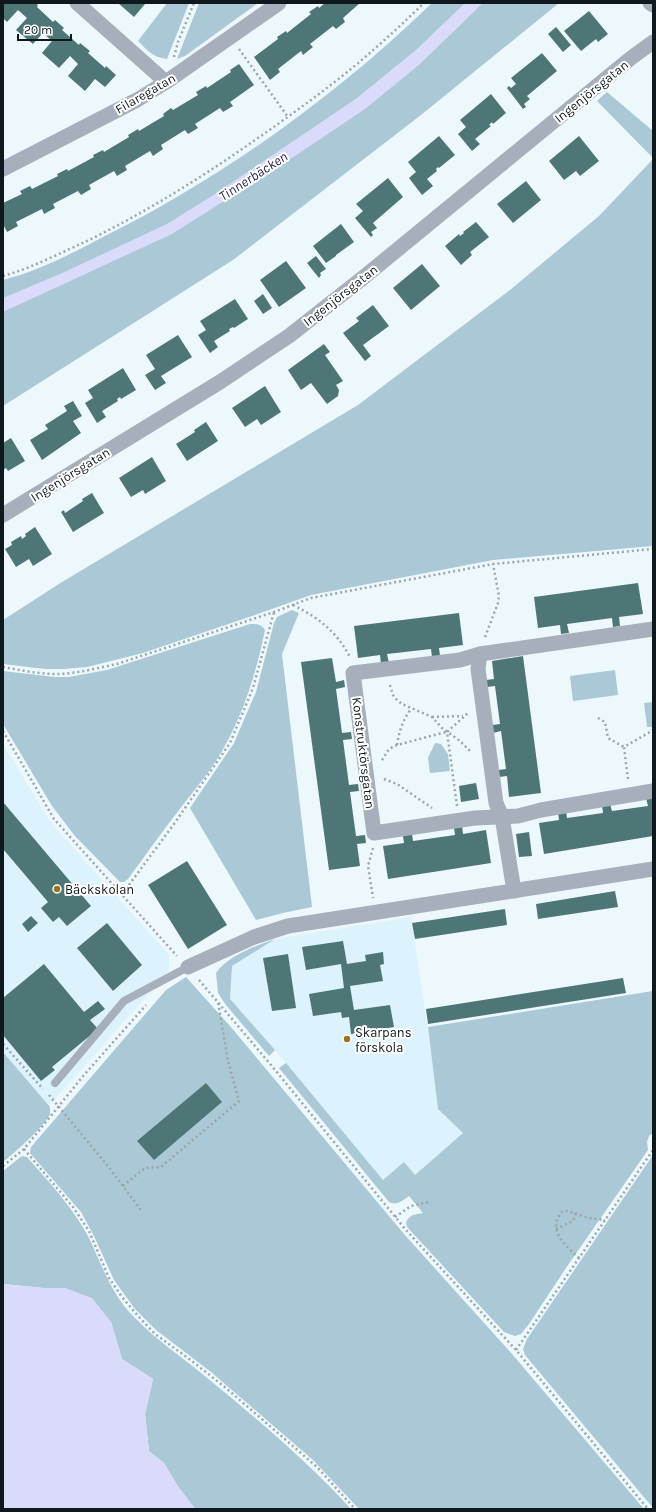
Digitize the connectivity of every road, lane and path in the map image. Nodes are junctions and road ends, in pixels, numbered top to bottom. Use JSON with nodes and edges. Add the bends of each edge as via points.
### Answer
{"nodes":[{"id":1,"x":76,"y":3,"type":"edge"},
{"id":2,"x":194,"y":3,"type":"edge"},
{"id":3,"x":279,"y":3,"type":"edge"},
{"id":4,"x":424,"y":3,"type":"edge"},
{"id":5,"x":650,"y":3,"type":"edge"},
{"id":6,"x":653,"y":5,"type":"edge"},
{"id":7,"x":231,"y":38,"type":"junction"},
{"id":8,"x":653,"y":42,"type":"edge"},
{"id":9,"x":166,"y":82,"type":"junction"},
{"id":10,"x":288,"y":117,"type":"junction"},
{"id":11,"x":3,"y":169,"type":"edge"},
{"id":12,"x":3,"y":276,"type":"edge"},
{"id":13,"x":3,"y":515,"type":"edge"},
{"id":14,"x":653,"y":549,"type":"edge"},
{"id":15,"x":493,"y":564,"type":"junction"},
{"id":16,"x":293,"y":605,"type":"junction"},
{"id":17,"x":274,"y":612,"type":"junction"},
{"id":18,"x":653,"y":629,"type":"edge"},
{"id":19,"x":480,"y":654,"type":"junction"},
{"id":20,"x":3,"y":667,"type":"edge"},
{"id":21,"x":385,"y":669,"type":"junction"},
{"id":22,"x":353,"y":673,"type":"junction"},
{"id":23,"x":482,"y":700,"type":"junction"},
{"id":24,"x":411,"y":708,"type":"junction"},
{"id":25,"x":464,"y":716,"type":"junction"},
{"id":26,"x":432,"y":718,"type":"junction"},
{"id":27,"x":598,"y":718,"type":"dead end"},
{"id":28,"x":650,"y":729,"type":"dead end"},
{"id":29,"x":3,"y":731,"type":"edge"},
{"id":30,"x":447,"y":732,"type":"junction"},
{"id":31,"x":397,"y":745,"type":"junction"},
{"id":32,"x":624,"y":747,"type":"junction"},
{"id":33,"x":381,"y":762,"type":"dead end"},
{"id":34,"x":492,"y":772,"type":"junction"},
{"id":35,"x":384,"y":773,"type":"dead end"},
{"id":36,"x":385,"y":779,"type":"junction"},
{"id":37,"x":367,"y":781,"type":"junction"},
{"id":38,"x":653,"y":791,"type":"edge"},
{"id":39,"x":631,"y":795,"type":"junction"},
{"id":40,"x":502,"y":817,"type":"junction"},
{"id":41,"x":459,"y":820,"type":"junction"},
{"id":42,"x":440,"y":823,"type":"junction"},
{"id":43,"x":374,"y":833,"type":"junction"},
{"id":44,"x":653,"y":869,"type":"edge"},
{"id":45,"x":514,"y":891,"type":"junction"},
{"id":46,"x":123,"y":893,"type":"junction"},
{"id":47,"x":376,"y":913,"type":"junction"},
{"id":48,"x":188,"y":967,"type":"junction"},
{"id":49,"x":218,"y":1001,"type":"junction"},
{"id":50,"x":149,"y":1002,"type":"dead end"},
{"id":51,"x":3,"y":1044,"type":"edge"},
{"id":52,"x":54,"y":1083,"type":"dead end"},
{"id":53,"x":59,"y":1107,"type":"junction"},
{"id":54,"x":24,"y":1149,"type":"junction"},
{"id":55,"x":653,"y":1150,"type":"edge"},
{"id":56,"x":3,"y":1166,"type":"edge"},
{"id":57,"x":123,"y":1186,"type":"junction"},
{"id":58,"x":429,"y":1202,"type":"dead end"},
{"id":59,"x":141,"y":1210,"type":"dead end"},
{"id":60,"x":576,"y":1212,"type":"junction"},
{"id":61,"x":395,"y":1217,"type":"junction"},
{"id":62,"x":604,"y":1220,"type":"junction"},
{"id":63,"x":556,"y":1228,"type":"junction"},
{"id":64,"x":579,"y":1258,"type":"junction"},
{"id":65,"x":516,"y":1350,"type":"junction"},
{"id":66,"x":355,"y":1509,"type":"edge"},
{"id":67,"x":648,"y":1509,"type":"edge"}],
"edges":[{"from":1,"to":9,"type":"street"},
{"from":2,"to":9,"type":"path","via":[[178,42]]},
{"from":3,"to":7,"type":"street","name":"Filaregatan"},
{"from":4,"to":10,"type":"path","via":[[342,76]]},
{"from":5,"to":6,"type":"street"},
{"from":7,"to":9,"type":"street","name":"Filaregatan"},
{"from":7,"to":10,"type":"path"},
{"from":8,"to":13,"type":"street","name":"Ingenjörsgatan","via":[[289,336],[220,382]]},
{"from":9,"to":11,"type":"street","name":"Filaregatan","via":[[137,100]]},
{"from":10,"to":12,"type":"path","via":[[215,168],[145,211],[66,250]]},
{"from":14,"to":15,"type":"path"},
{"from":15,"to":16,"type":"path","via":[[311,598]]},
{"from":15,"to":19,"type":"path","via":[[498,603]]},
{"from":16,"to":17,"type":"path"},
{"from":16,"to":22,"type":"path","via":[[307,612],[338,637],[351,660]]},
{"from":17,"to":20,"type":"path","via":[[117,664],[56,674]]},
{"from":17,"to":46,"type":"path","via":[[253,688],[230,743],[179,818]]},
{"from":18,"to":19,"type":"street"},
{"from":19,"to":21,"type":"street","via":[[460,660]]},
{"from":19,"to":23,"type":"street","via":[[478,669]]},
{"from":21,"to":22,"type":"street"},
{"from":21,"to":24,"type":"path","via":[[392,695]]},
{"from":22,"to":37,"type":"street","name":"Konstruktörsgatan"},
{"from":23,"to":25,"type":"path"},
{"from":23,"to":34,"type":"street"},
{"from":24,"to":26,"type":"path"},
{"from":24,"to":31,"type":"path","via":[[402,726]]},
{"from":25,"to":26,"type":"path"},
{"from":25,"to":30,"type":"path"},
{"from":26,"to":30,"type":"path"},
{"from":27,"to":32,"type":"path","via":[[605,722],[608,738]]},
{"from":28,"to":32,"type":"path","via":[[650,732]]},
{"from":29,"to":46,"type":"path","via":[[54,819]]},
{"from":30,"to":31,"type":"path"},
{"from":30,"to":34,"type":"path"},
{"from":30,"to":41,"type":"path"},
{"from":31,"to":33,"type":"path","via":[[389,749]]},
{"from":32,"to":39,"type":"path"},
{"from":34,"to":40,"type":"street","via":[[496,803]]},
{"from":35,"to":36,"type":"path"},
{"from":36,"to":37,"type":"path"},
{"from":36,"to":42,"type":"path","via":[[433,808]]},
{"from":37,"to":43,"type":"street","name":"Konstruktörsgatan"},
{"from":38,"to":39,"type":"street"},
{"from":39,"to":40,"type":"street"},
{"from":40,"to":41,"type":"street"},
{"from":40,"to":45,"type":"street"},
{"from":41,"to":42,"type":"street"},
{"from":42,"to":43,"type":"street"},
{"from":43,"to":47,"type":"path","via":[[368,866]]},
{"from":44,"to":45,"type":"street"},
{"from":45,"to":47,"type":"street"},
{"from":46,"to":48,"type":"path"},
{"from":47,"to":48,"type":"street","via":[[288,926],[254,937]]},
{"from":48,"to":49,"type":"path"},
{"from":48,"to":52,"type":"lane","via":[[124,1001]]},
{"from":49,"to":57,"type":"path","via":[[228,1061],[239,1102],[161,1167],[145,1168]]},
{"from":49,"to":61,"type":"path"},
{"from":50,"to":53,"type":"path"},
{"from":51,"to":53,"type":"path"},
{"from":53,"to":54,"type":"path"},
{"from":53,"to":57,"type":"path"},
{"from":54,"to":56,"type":"path"},
{"from":54,"to":66,"type":"path","via":[[73,1207],[89,1232],[109,1278],[138,1316],[155,1334],[226,1388],[316,1467]]},
{"from":55,"to":62,"type":"path"},
{"from":57,"to":59,"type":"path"},
{"from":58,"to":61,"type":"path","via":[[411,1206]]},
{"from":60,"to":62,"type":"path","via":[[589,1218]]},
{"from":60,"to":63,"type":"path","via":[[573,1221]]},
{"from":60,"to":63,"type":"path","via":[[563,1211],[559,1214]]},
{"from":61,"to":65,"type":"path"},
{"from":62,"to":64,"type":"path"},
{"from":63,"to":64,"type":"path","via":[[561,1241]]},
{"from":64,"to":65,"type":"path"},
{"from":65,"to":67,"type":"path"}]}
